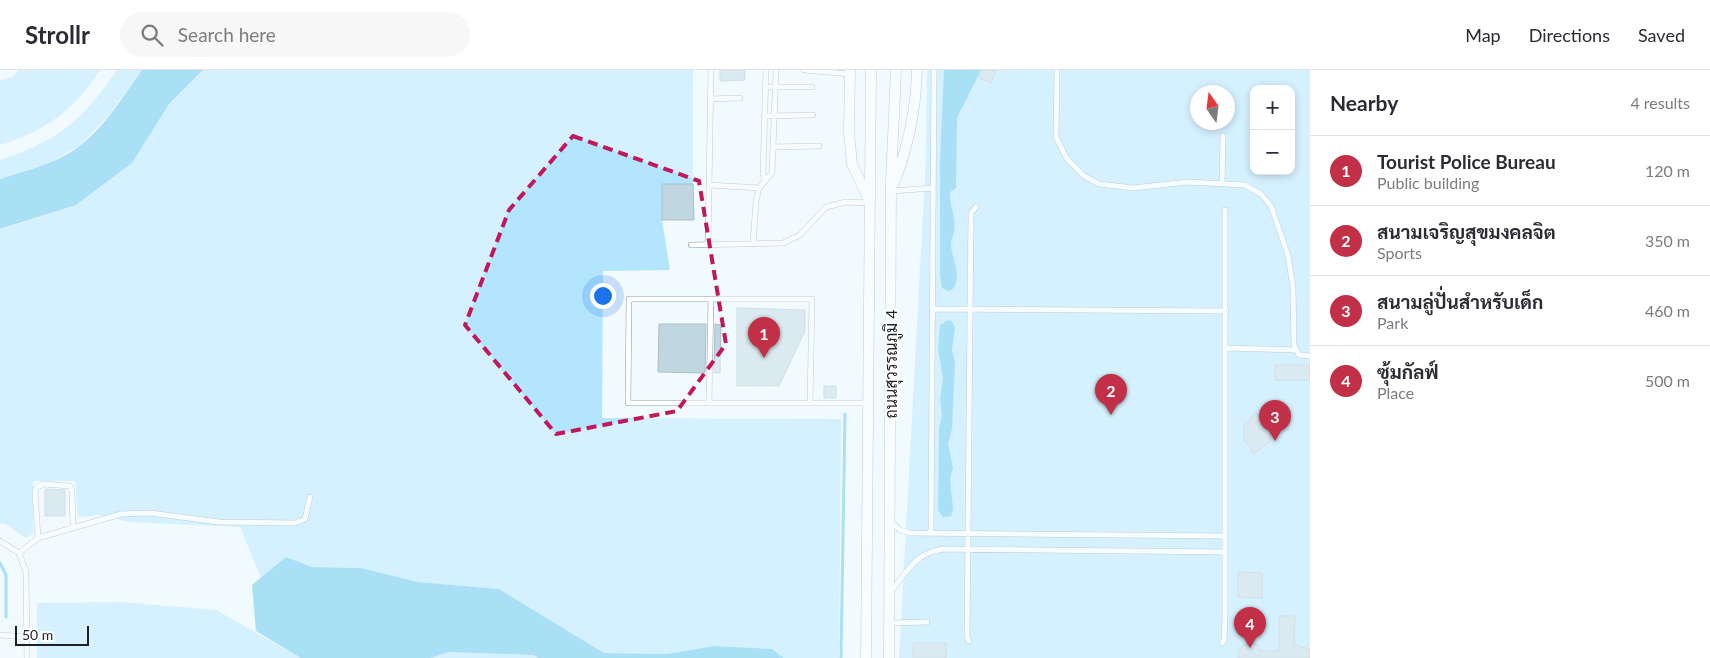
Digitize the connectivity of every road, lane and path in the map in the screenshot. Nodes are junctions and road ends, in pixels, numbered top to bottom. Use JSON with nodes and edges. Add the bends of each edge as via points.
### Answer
{"nodes":[{"id":1,"x":711,"y":70,"type":"edge"},
{"id":2,"x":766,"y":70,"type":"edge"},
{"id":3,"x":776,"y":70,"type":"edge"},
{"id":4,"x":804,"y":70,"type":"edge"},
{"id":5,"x":871,"y":70,"type":"edge"},
{"id":6,"x":896,"y":70,"type":"edge"},
{"id":7,"x":917,"y":70,"type":"edge"},
{"id":8,"x":934,"y":70,"type":"edge"},
{"id":9,"x":1057,"y":70,"type":"edge"},
{"id":10,"x":850,"y":72,"type":"edge"},
{"id":11,"x":766,"y":87,"type":"junction"},
{"id":12,"x":775,"y":87,"type":"junction"},
{"id":13,"x":812,"y":87,"type":"dead end"},
{"id":14,"x":740,"y":98,"type":"dead end"},
{"id":15,"x":710,"y":99,"type":"junction"},
{"id":16,"x":813,"y":115,"type":"dead end"},
{"id":17,"x":764,"y":116,"type":"junction"},
{"id":18,"x":774,"y":116,"type":"junction"},
{"id":19,"x":1223,"y":136,"type":"dead end"},
{"id":20,"x":819,"y":146,"type":"dead end"},
{"id":21,"x":773,"y":147,"type":"junction"},
{"id":22,"x":765,"y":180,"type":"junction"},
{"id":23,"x":1222,"y":184,"type":"junction"},
{"id":24,"x":709,"y":185,"type":"junction"},
{"id":25,"x":759,"y":188,"type":"junction"},
{"id":26,"x":933,"y":188,"type":"junction"},
{"id":27,"x":892,"y":190,"type":"junction"},
{"id":28,"x":869,"y":202,"type":"junction"},
{"id":29,"x":976,"y":207,"type":"dead end"},
{"id":30,"x":1225,"y":210,"type":"dead end"},
{"id":31,"x":708,"y":244,"type":"junction"},
{"id":32,"x":752,"y":244,"type":"junction"},
{"id":33,"x":691,"y":245,"type":"dead end"},
{"id":34,"x":710,"y":299,"type":"junction"},
{"id":35,"x":932,"y":309,"type":"junction"},
{"id":36,"x":969,"y":309,"type":"junction"},
{"id":37,"x":1226,"y":311,"type":"junction"},
{"id":38,"x":1226,"y":348,"type":"junction"},
{"id":39,"x":1296,"y":350,"type":"junction"},
{"id":40,"x":1310,"y":356,"type":"edge"},
{"id":41,"x":709,"y":403,"type":"junction"},
{"id":42,"x":810,"y":403,"type":"junction"},
{"id":43,"x":867,"y":403,"type":"junction"},
{"id":44,"x":310,"y":498,"type":"dead end"},
{"id":45,"x":890,"y":522,"type":"junction"},
{"id":46,"x":73,"y":526,"type":"junction"},
{"id":47,"x":931,"y":533,"type":"junction"},
{"id":48,"x":968,"y":534,"type":"junction"},
{"id":49,"x":1225,"y":536,"type":"junction"},
{"id":50,"x":38,"y":538,"type":"junction"},
{"id":51,"x":0,"y":541,"type":"edge"},
{"id":52,"x":968,"y":551,"type":"junction"},
{"id":53,"x":1225,"y":552,"type":"junction"},
{"id":54,"x":19,"y":554,"type":"junction"},
{"id":55,"x":890,"y":592,"type":"junction"},
{"id":56,"x":927,"y":622,"type":"dead end"},
{"id":57,"x":889,"y":623,"type":"junction"},
{"id":58,"x":0,"y":635,"type":"edge"},
{"id":59,"x":28,"y":637,"type":"junction"},
{"id":60,"x":969,"y":641,"type":"dead end"},
{"id":61,"x":1222,"y":643,"type":"dead end"},
{"id":62,"x":27,"y":658,"type":"edge"},
{"id":63,"x":866,"y":658,"type":"edge"},
{"id":64,"x":889,"y":658,"type":"edge"}],
"edges":[{"from":1,"to":15,"type":"lane"},
{"from":2,"to":11,"type":"lane"},
{"from":3,"to":12,"type":"lane"},
{"from":4,"to":10,"type":"lane"},
{"from":5,"to":28,"type":"street","name":"ถนนสุวรรณภูมิ 4"},
{"from":6,"to":27,"type":"street","name":"ถนนสุวรรณภูมิ 4"},
{"from":7,"to":27,"type":"street","via":[[911,135]]},
{"from":8,"to":26,"type":"lane"},
{"from":9,"to":23,"type":"lane","via":[[1056,138],[1067,159],[1084,176],[1099,184],[1133,188],[1188,182]]},
{"from":10,"to":28,"type":"street","via":[[852,164]]},
{"from":11,"to":12,"type":"lane"},
{"from":11,"to":17,"type":"lane"},
{"from":12,"to":13,"type":"lane"},
{"from":12,"to":18,"type":"lane"},
{"from":14,"to":15,"type":"lane"},
{"from":15,"to":24,"type":"lane"},
{"from":16,"to":18,"type":"lane"},
{"from":17,"to":18,"type":"lane"},
{"from":17,"to":22,"type":"lane","via":[[762,174]]},
{"from":18,"to":21,"type":"lane"},
{"from":19,"to":23,"type":"lane"},
{"from":20,"to":21,"type":"lane"},
{"from":21,"to":22,"type":"lane","via":[[772,173]]},
{"from":22,"to":25,"type":"lane"},
{"from":23,"to":39,"type":"lane","via":[[1245,185],[1261,194],[1271,206],[1288,255],[1294,288]]},
{"from":24,"to":25,"type":"lane"},
{"from":24,"to":31,"type":"lane"},
{"from":25,"to":32,"type":"lane"},
{"from":26,"to":27,"type":"lane"},
{"from":26,"to":35,"type":"lane"},
{"from":27,"to":45,"type":"street","name":"ถนนสุวรรณภูมิ 4"},
{"from":28,"to":32,"type":"lane","via":[[831,205],[791,240]]},
{"from":28,"to":43,"type":"street","name":"ถนนสุวรรณภูมิ 4"},
{"from":29,"to":36,"type":"lane","via":[[971,213]]},
{"from":30,"to":37,"type":"lane"},
{"from":31,"to":32,"type":"lane"},
{"from":31,"to":33,"type":"lane"},
{"from":34,"to":41,"type":"lane"},
{"from":34,"to":41,"type":"lane","via":[[629,299],[628,403]]},
{"from":34,"to":42,"type":"lane","via":[[812,299]]},
{"from":35,"to":36,"type":"lane"},
{"from":35,"to":47,"type":"lane"},
{"from":36,"to":37,"type":"lane"},
{"from":36,"to":48,"type":"lane"},
{"from":37,"to":38,"type":"lane"},
{"from":38,"to":39,"type":"lane"},
{"from":38,"to":49,"type":"lane"},
{"from":39,"to":40,"type":"lane"},
{"from":41,"to":42,"type":"lane"},
{"from":42,"to":43,"type":"lane"},
{"from":43,"to":63,"type":"street","name":"ถนนสุวรรณภูมิ 4"},
{"from":44,"to":46,"type":"lane","via":[[305,519],[294,523],[219,522],[150,513],[121,514]]},
{"from":45,"to":47,"type":"lane","via":[[900,530]]},
{"from":45,"to":55,"type":"street","name":"ถนนสุวรรณภูมิ 4"},
{"from":46,"to":50,"type":"lane"},
{"from":46,"to":50,"type":"lane","via":[[70,486],[43,484],[36,488],[35,493]]},
{"from":47,"to":48,"type":"lane"},
{"from":48,"to":49,"type":"lane"},
{"from":48,"to":52,"type":"lane"},
{"from":49,"to":53,"type":"lane"},
{"from":50,"to":54,"type":"lane"},
{"from":51,"to":54,"type":"lane"},
{"from":52,"to":53,"type":"lane"},
{"from":52,"to":55,"type":"lane","via":[[928,551]]},
{"from":52,"to":60,"type":"lane"},
{"from":53,"to":61,"type":"lane"},
{"from":54,"to":59,"type":"lane","via":[[26,572]]},
{"from":55,"to":57,"type":"street","name":"ถนนสุวรรณภูมิ 4"},
{"from":56,"to":57,"type":"lane"},
{"from":57,"to":64,"type":"street","name":"ถนนสุวรรณภูมิ 4"},
{"from":58,"to":59,"type":"lane"},
{"from":59,"to":62,"type":"lane"}]}
